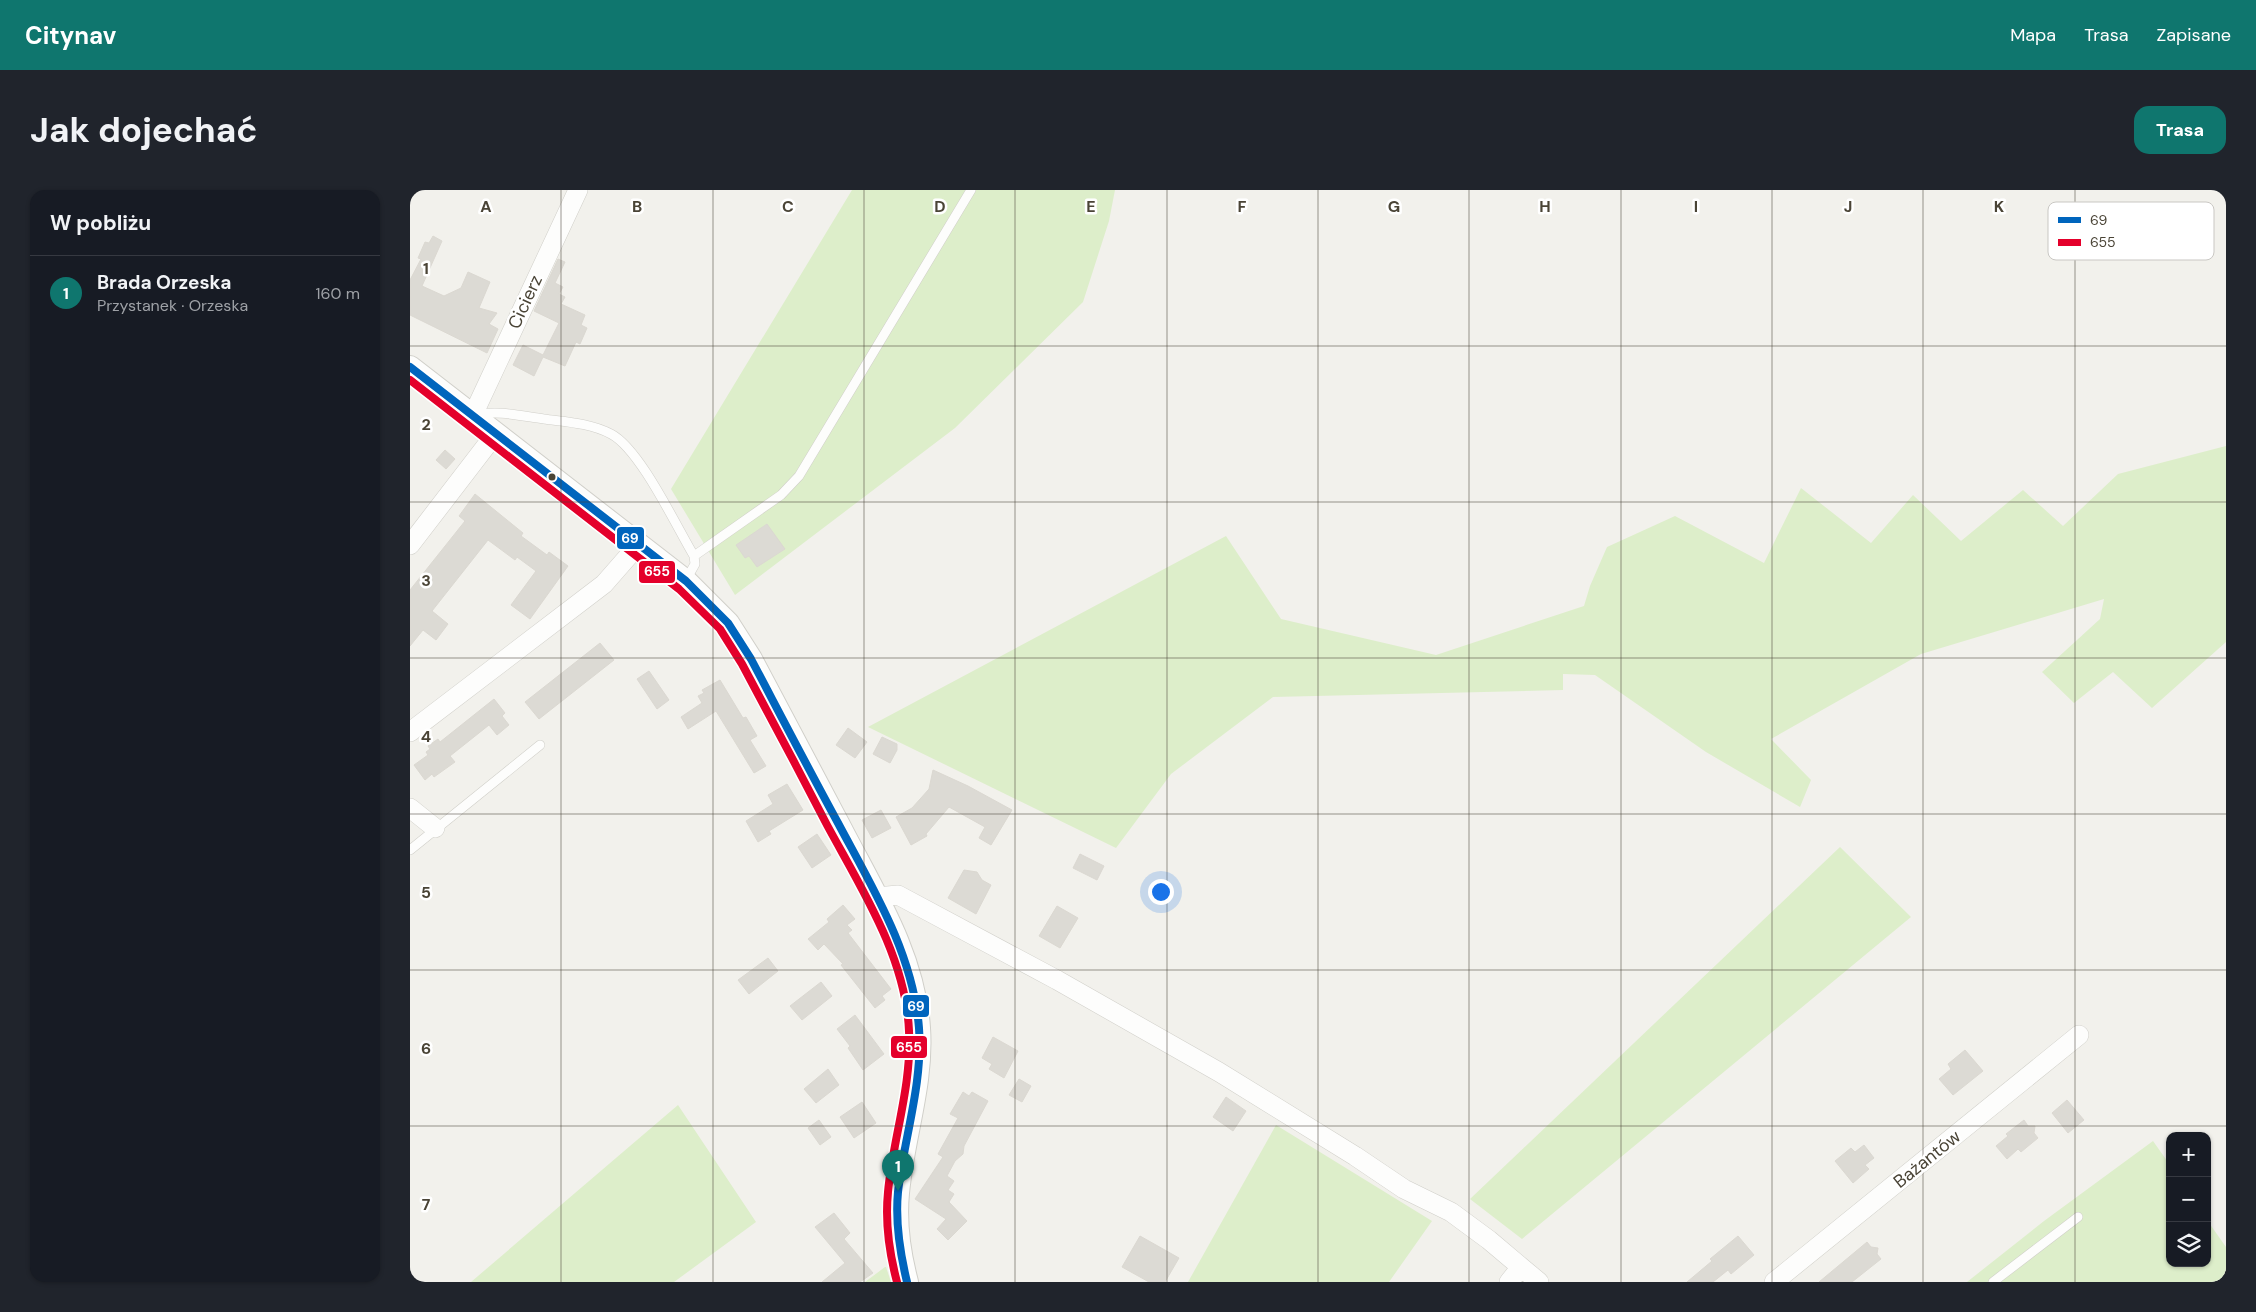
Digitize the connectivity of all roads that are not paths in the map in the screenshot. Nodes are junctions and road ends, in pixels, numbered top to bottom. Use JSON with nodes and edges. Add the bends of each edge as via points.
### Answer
{"nodes":[{"id":1,"x":578,"y":190,"type":"edge"},
{"id":2,"x":971,"y":190,"type":"edge"},
{"id":3,"x":410,"y":367,"type":"edge"},
{"id":4,"x":473,"y":415,"type":"junction"},
{"id":5,"x":496,"y":433,"type":"junction"},
{"id":6,"x":639,"y":544,"type":"junction"},
{"id":7,"x":410,"y":545,"type":"edge"},
{"id":8,"x":694,"y":556,"type":"junction"},
{"id":9,"x":686,"y":581,"type":"junction"},
{"id":10,"x":410,"y":732,"type":"edge"},
{"id":11,"x":540,"y":745,"type":"dead end"},
{"id":12,"x":410,"y":808,"type":"edge"},
{"id":13,"x":435,"y":828,"type":"junction"},
{"id":14,"x":410,"y":850,"type":"edge"},
{"id":15,"x":877,"y":897,"type":"junction"},
{"id":16,"x":2079,"y":1035,"type":"dead end"},
{"id":17,"x":2078,"y":1217,"type":"dead end"},
{"id":18,"x":1521,"y":1267,"type":"junction"},
{"id":19,"x":907,"y":1282,"type":"edge"},
{"id":20,"x":1509,"y":1282,"type":"edge"},
{"id":21,"x":1539,"y":1282,"type":"edge"},
{"id":22,"x":1774,"y":1282,"type":"edge"},
{"id":23,"x":1993,"y":1282,"type":"edge"}],
"edges":[{"from":1,"to":4,"type":"street","name":"Cicierz"},
{"from":2,"to":8,"type":"lane","via":[[799,476],[781,495]]},
{"from":3,"to":4,"type":"street"},
{"from":4,"to":5,"type":"street"},
{"from":4,"to":8,"type":"lane","via":[[490,412],[576,423],[612,434],[638,459]]},
{"from":5,"to":6,"type":"street"},
{"from":5,"to":7,"type":"street"},
{"from":6,"to":9,"type":"street"},
{"from":6,"to":10,"type":"street","via":[[604,584]]},
{"from":8,"to":9,"type":"lane","via":[[695,564]]},
{"from":9,"to":15,"type":"street","via":[[728,623],[751,659]]},
{"from":11,"to":13,"type":"lane"},
{"from":12,"to":13,"type":"street"},
{"from":13,"to":14,"type":"lane"},
{"from":15,"to":18,"type":"street","via":[[898,895],[1219,1072],[1404,1189],[1451,1212]]},
{"from":15,"to":19,"type":"street","via":[[912,982],[919,1027],[918,1072],[896,1213],[900,1257]]},
{"from":16,"to":22,"type":"street","name":"Bażantów"},
{"from":17,"to":23,"type":"lane"},
{"from":18,"to":20,"type":"street"},
{"from":18,"to":21,"type":"street"}]}
